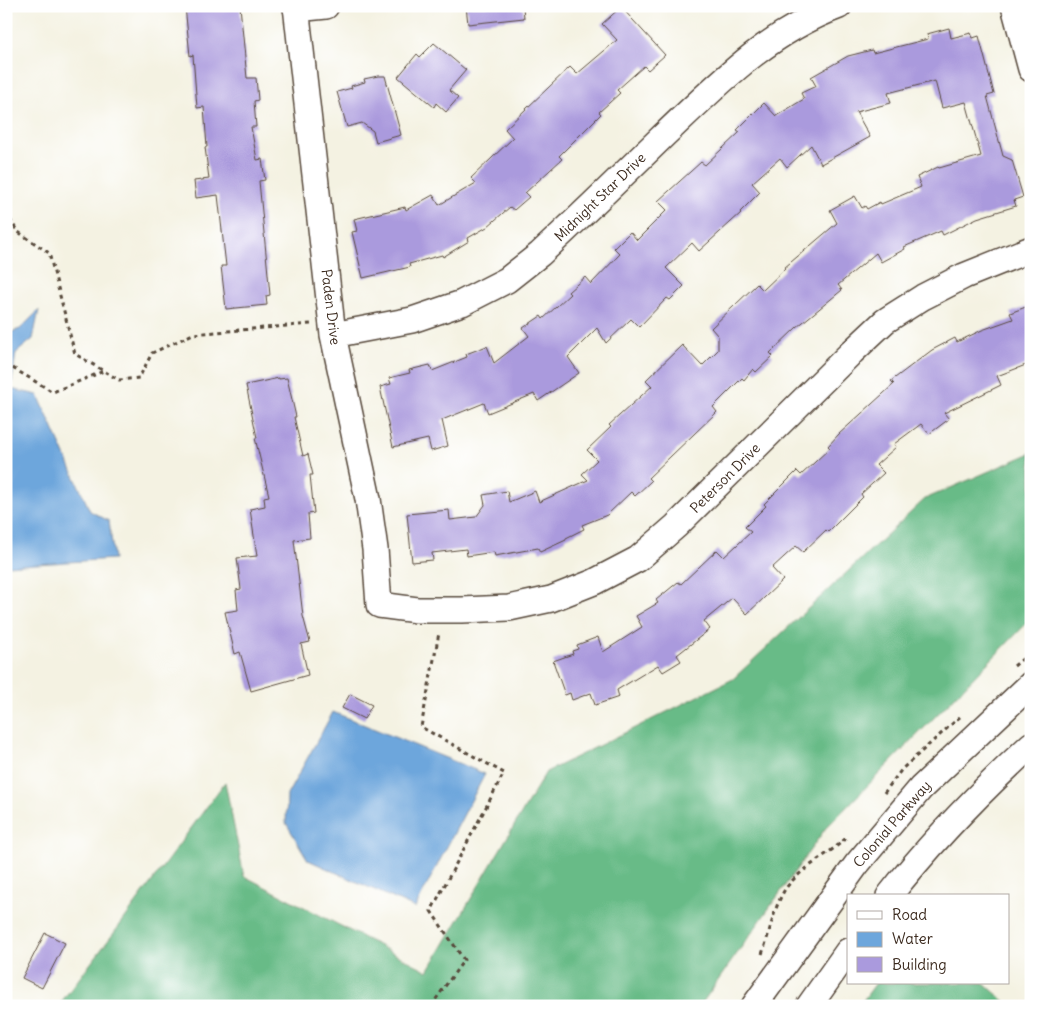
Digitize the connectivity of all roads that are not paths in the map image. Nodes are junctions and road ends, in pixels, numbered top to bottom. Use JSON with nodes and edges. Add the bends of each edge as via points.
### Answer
{"nodes":[{"id":1,"x":326,"y":6,"type":"edge"},
{"id":2,"x":839,"y":6,"type":"edge"},
{"id":3,"x":1014,"y":6,"type":"edge"},
{"id":4,"x":296,"y":8,"type":"edge"},
{"id":5,"x":1031,"y":69,"type":"edge"},
{"id":6,"x":1031,"y":250,"type":"edge"},
{"id":7,"x":332,"y":329,"type":"junction"},
{"id":8,"x":379,"y":605,"type":"joint"},
{"id":9,"x":1031,"y":684,"type":"edge"},
{"id":10,"x":1031,"y":745,"type":"edge"},
{"id":11,"x":891,"y":894,"type":"edge"},
{"id":12,"x":847,"y":952,"type":"edge"},
{"id":13,"x":754,"y":1006,"type":"edge"},
{"id":14,"x":809,"y":1006,"type":"edge"}],
"edges":[{"from":1,"to":4,"type":"street"},
{"from":2,"to":7,"type":"street","name":"Midnight Star Drive","via":[[772,40],[725,77],[540,254],[507,280],[462,303],[412,320]]},
{"from":3,"to":5,"type":"street"},
{"from":4,"to":7,"type":"street","name":"Paden Drive"},
{"from":6,"to":8,"type":"street","name":"Peterson Drive","via":[[964,276],[885,321],[676,526],[638,558],[594,582],[551,599],[509,608],[416,610]]},
{"from":7,"to":8,"type":"street","name":"Paden Drive","via":[[368,499]]},
{"from":9,"to":13,"type":"street","name":"Colonial Parkway","via":[[915,796],[857,864]]},
{"from":10,"to":11,"type":"street","via":[[970,802]]},
{"from":12,"to":14,"type":"street"}]}
